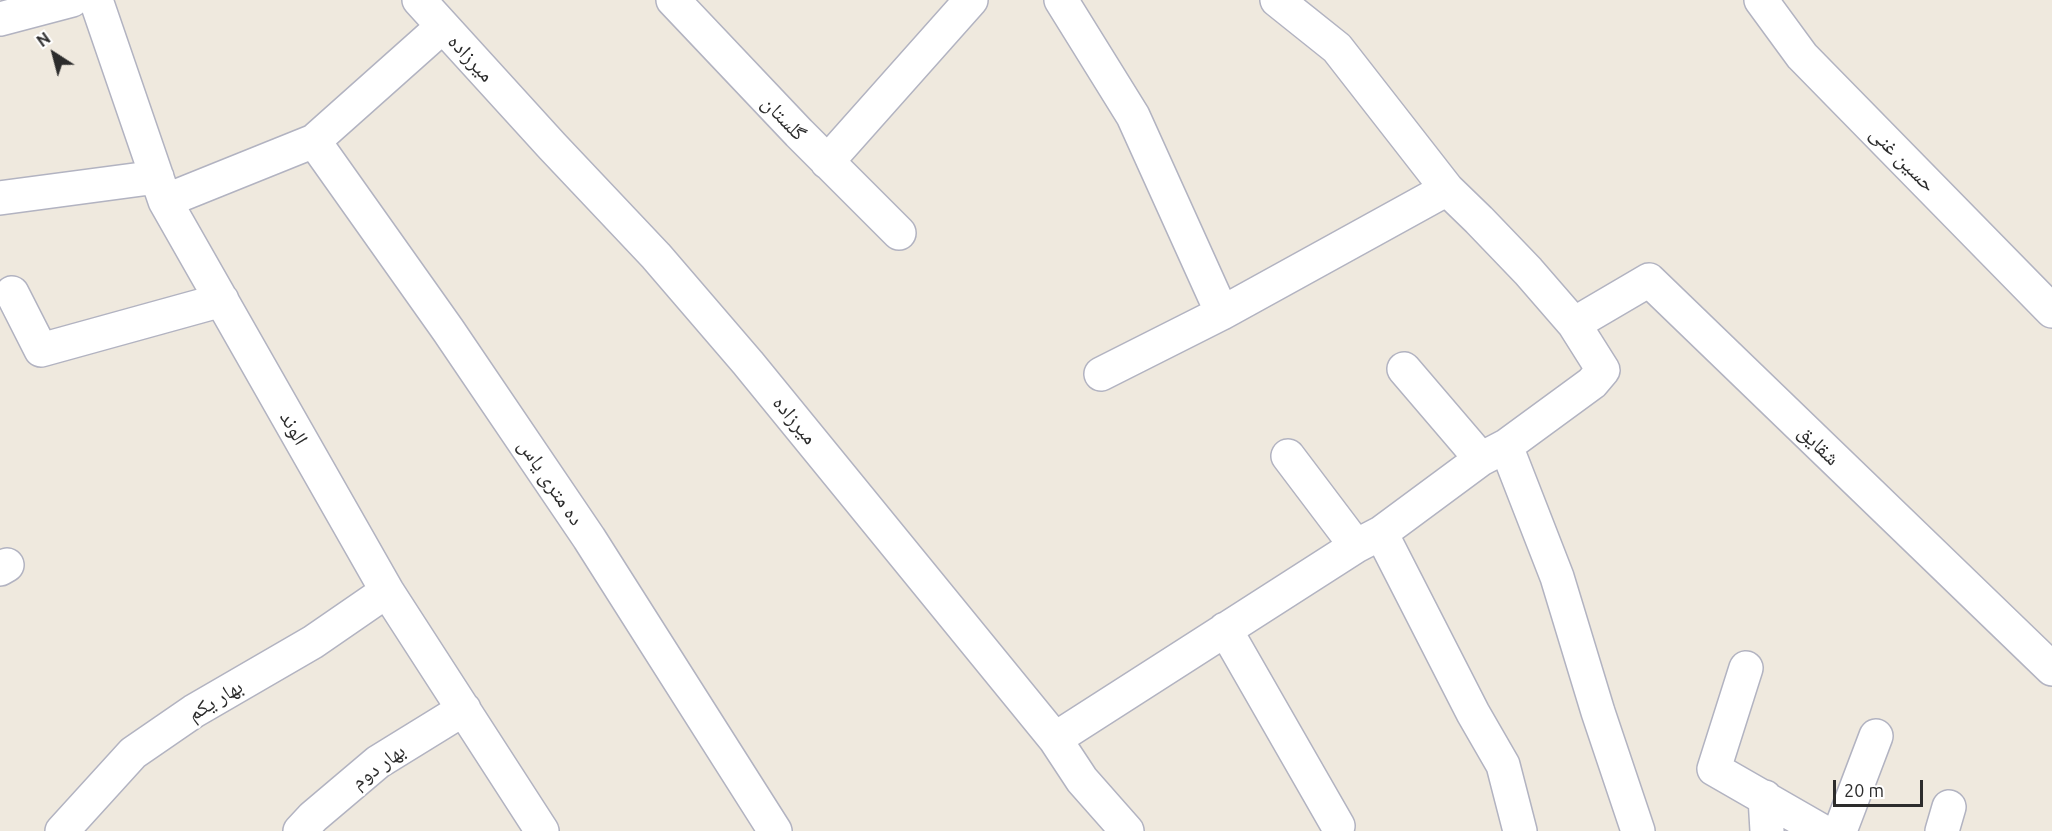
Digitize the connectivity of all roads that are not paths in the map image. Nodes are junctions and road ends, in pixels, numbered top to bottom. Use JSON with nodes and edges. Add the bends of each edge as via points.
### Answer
{"nodes":[{"id":1,"x":72,"y":0,"type":"edge"},
{"id":2,"x":96,"y":0,"type":"edge"},
{"id":3,"x":419,"y":0,"type":"edge"},
{"id":4,"x":673,"y":0,"type":"edge"},
{"id":5,"x":1061,"y":0,"type":"edge"},
{"id":6,"x":1277,"y":0,"type":"edge"},
{"id":7,"x":1761,"y":0,"type":"edge"},
{"id":8,"x":951,"y":7,"type":"edge"},
{"id":9,"x":0,"y":19,"type":"edge"},
{"id":10,"x":442,"y":27,"type":"junction"},
{"id":11,"x":314,"y":141,"type":"junction"},
{"id":12,"x":827,"y":162,"type":"junction"},
{"id":13,"x":161,"y":189,"type":"junction"},
{"id":14,"x":1447,"y":189,"type":"junction"},
{"id":15,"x":0,"y":198,"type":"edge"},
{"id":16,"x":898,"y":233,"type":"dead end"},
{"id":17,"x":12,"y":292,"type":"dead end"},
{"id":18,"x":222,"y":300,"type":"junction"},
{"id":19,"x":2052,"y":311,"type":"edge"},
{"id":20,"x":1222,"y":313,"type":"junction"},
{"id":21,"x":1574,"y":324,"type":"junction"},
{"id":22,"x":1404,"y":369,"type":"dead end"},
{"id":23,"x":1101,"y":374,"type":"dead end"},
{"id":24,"x":1493,"y":452,"type":"junction"},
{"id":25,"x":1288,"y":456,"type":"dead end"},
{"id":26,"x":1369,"y":540,"type":"junction"},
{"id":27,"x":387,"y":591,"type":"junction"},
{"id":28,"x":1226,"y":629,"type":"junction"},
{"id":29,"x":1746,"y":668,"type":"dead end"},
{"id":30,"x":2052,"y":669,"type":"edge"},
{"id":31,"x":464,"y":709,"type":"junction"},
{"id":32,"x":1876,"y":736,"type":"dead end"},
{"id":33,"x":1055,"y":739,"type":"junction"},
{"id":34,"x":1765,"y":797,"type":"junction"},
{"id":35,"x":1338,"y":826,"type":"dead end"},
{"id":36,"x":62,"y":831,"type":"edge"},
{"id":37,"x":300,"y":831,"type":"edge"},
{"id":38,"x":542,"y":831,"type":"edge"},
{"id":39,"x":775,"y":831,"type":"edge"},
{"id":40,"x":1127,"y":831,"type":"edge"},
{"id":41,"x":1520,"y":831,"type":"edge"},
{"id":42,"x":1638,"y":831,"type":"edge"},
{"id":43,"x":1767,"y":831,"type":"edge"},
{"id":44,"x":1822,"y":831,"type":"edge"},
{"id":45,"x":1840,"y":831,"type":"edge"}],
"edges":[{"from":1,"to":9,"type":"street"},
{"from":2,"to":13,"type":"street","name":"الوند"},
{"from":3,"to":10,"type":"street","name":"میرزاده"},
{"from":4,"to":12,"type":"street","name":"گلستان"},
{"from":5,"to":20,"type":"street","via":[[1133,116]]},
{"from":6,"to":14,"type":"street","via":[[1337,48]]},
{"from":7,"to":19,"type":"street","name":"حسین غنی","via":[[1802,56]]},
{"from":8,"to":12,"type":"street"},
{"from":10,"to":11,"type":"street"},
{"from":10,"to":33,"type":"street","name":"میرزاده","via":[[672,273]]},
{"from":11,"to":13,"type":"street"},
{"from":11,"to":39,"type":"street","name":"ده متری یاس","via":[[582,528]]},
{"from":12,"to":16,"type":"street","name":"گلستان"},
{"from":13,"to":15,"type":"street"},
{"from":13,"to":18,"type":"street","name":"الوند"},
{"from":14,"to":20,"type":"street"},
{"from":14,"to":21,"type":"street"},
{"from":17,"to":18,"type":"street","via":[[41,350]]},
{"from":18,"to":27,"type":"street","name":"الوند"},
{"from":20,"to":23,"type":"street"},
{"from":21,"to":24,"type":"street","via":[[1603,370],[1592,383]]},
{"from":21,"to":30,"type":"street","name":"شقایق","via":[[1649,280]]},
{"from":22,"to":24,"type":"street"},
{"from":24,"to":26,"type":"street"},
{"from":24,"to":42,"type":"street","via":[[1557,577]]},
{"from":25,"to":26,"type":"street"},
{"from":26,"to":28,"type":"street"},
{"from":26,"to":41,"type":"street","via":[[1503,765]]},
{"from":27,"to":31,"type":"street","name":"الوند"},
{"from":27,"to":36,"type":"street","name":"بهار یکم","via":[[313,642],[194,711],[133,753]]},
{"from":28,"to":33,"type":"street"},
{"from":28,"to":35,"type":"street"},
{"from":29,"to":34,"type":"street","via":[[1714,769]]},
{"from":31,"to":37,"type":"street","name":"بهار دوم","via":[[378,762]]},
{"from":31,"to":38,"type":"street","name":"الوند"},
{"from":32,"to":45,"type":"street"},
{"from":33,"to":40,"type":"street","name":"میرزاده","via":[[1082,780]]},
{"from":34,"to":43,"type":"street"},
{"from":34,"to":44,"type":"street"}]}
